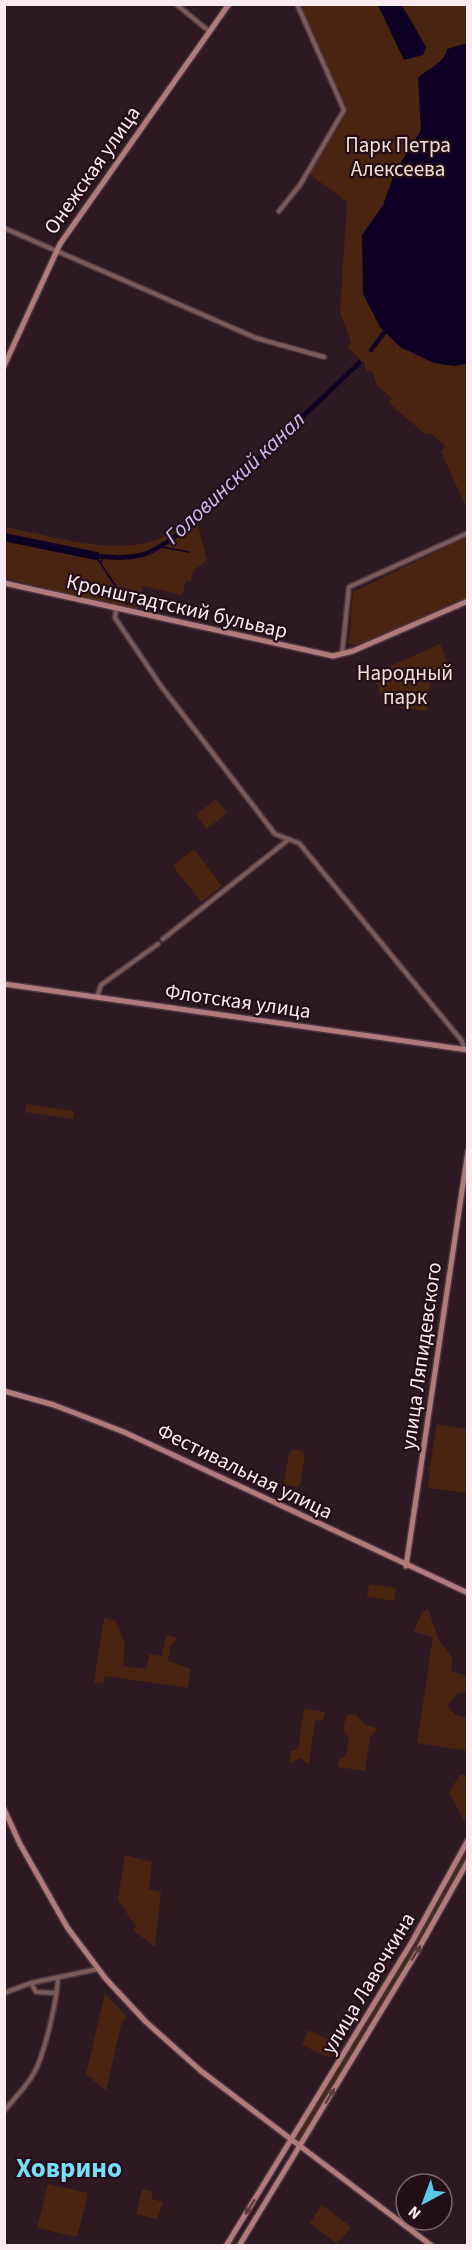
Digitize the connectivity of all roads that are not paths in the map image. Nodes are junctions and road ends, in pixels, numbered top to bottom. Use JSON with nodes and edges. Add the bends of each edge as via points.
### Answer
{"nodes":[{"id":1,"x":176,"y":4,"type":"edge"},
{"id":2,"x":230,"y":4,"type":"edge"},
{"id":3,"x":297,"y":4,"type":"edge"},
{"id":4,"x":210,"y":32,"type":"junction"},
{"id":5,"x":279,"y":211,"type":"dead end"},
{"id":6,"x":4,"y":228,"type":"edge"},
{"id":7,"x":56,"y":250,"type":"junction"},
{"id":8,"x":324,"y":357,"type":"dead end"},
{"id":9,"x":4,"y":366,"type":"edge"},
{"id":10,"x":468,"y":533,"type":"edge"},
{"id":11,"x":4,"y":583,"type":"edge"},
{"id":12,"x":468,"y":601,"type":"edge"},
{"id":13,"x":116,"y":609,"type":"junction"},
{"id":14,"x":342,"y":655,"type":"junction"},
{"id":15,"x":289,"y":839,"type":"junction"},
{"id":16,"x":163,"y":939,"type":"dead end"},
{"id":17,"x":158,"y":944,"type":"dead end"},
{"id":18,"x":4,"y":984,"type":"edge"},
{"id":19,"x":96,"y":997,"type":"junction"},
{"id":20,"x":466,"y":1050,"type":"edge"},
{"id":21,"x":468,"y":1151,"type":"edge"},
{"id":22,"x":4,"y":1391,"type":"edge"},
{"id":23,"x":406,"y":1566,"type":"junction"},
{"id":24,"x":468,"y":1593,"type":"edge"},
{"id":25,"x":4,"y":1809,"type":"edge"},
{"id":26,"x":468,"y":1840,"type":"edge"},
{"id":27,"x":468,"y":1861,"type":"edge"},
{"id":28,"x":451,"y":1874,"type":"junction"},
{"id":29,"x":459,"y":1878,"type":"junction"},
{"id":30,"x":445,"y":1885,"type":"junction"},
{"id":31,"x":453,"y":1889,"type":"junction"},
{"id":32,"x":98,"y":1969,"type":"junction"},
{"id":33,"x":58,"y":1977,"type":"junction"},
{"id":34,"x":31,"y":1983,"type":"junction"},
{"id":35,"x":4,"y":1993,"type":"edge"},
{"id":36,"x":56,"y":1993,"type":"junction"},
{"id":37,"x":4,"y":2111,"type":"edge"},
{"id":38,"x":291,"y":2140,"type":"junction"},
{"id":39,"x":300,"y":2146,"type":"junction"},
{"id":40,"x":263,"y":2186,"type":"junction"},
{"id":41,"x":272,"y":2192,"type":"junction"},
{"id":42,"x":226,"y":2246,"type":"edge"},
{"id":43,"x":239,"y":2246,"type":"edge"},
{"id":44,"x":432,"y":2246,"type":"edge"}],
"edges":[{"from":1,"to":4,"type":"street"},
{"from":2,"to":4,"type":"main road","name":"Онежская улица"},
{"from":3,"to":5,"type":"street","via":[[344,110],[300,185]]},
{"from":4,"to":7,"type":"main road","name":"Онежская улица"},
{"from":6,"to":7,"type":"street"},
{"from":7,"to":8,"type":"street","via":[[256,338]]},
{"from":7,"to":9,"type":"main road","name":"Онежская улица"},
{"from":10,"to":14,"type":"street","via":[[349,587]]},
{"from":11,"to":13,"type":"main road","name":"Кронштадтский бульвар"},
{"from":12,"to":14,"type":"main road","name":"Кронштадтский бульвар"},
{"from":13,"to":14,"type":"main road","name":"Кронштадтский бульвар","via":[[327,656]]},
{"from":13,"to":15,"type":"street","via":[[115,618],[176,706],[275,834]]},
{"from":15,"to":16,"type":"street"},
{"from":15,"to":20,"type":"street","via":[[299,843]]},
{"from":17,"to":19,"type":"street","via":[[101,985]]},
{"from":18,"to":19,"type":"main road","name":"Флотская улица"},
{"from":19,"to":20,"type":"main road","name":"Флотская улица"},
{"from":21,"to":23,"type":"main road","name":"улица Ляпидевского"},
{"from":22,"to":23,"type":"main road","name":"Фестивальная улица","via":[[124,1432]]},
{"from":23,"to":24,"type":"main road","name":"Фестивальная улица"},
{"from":25,"to":32,"type":"main road","via":[[68,1929]]},
{"from":26,"to":28,"type":"main road","name":"улица Лавочкина"},
{"from":27,"to":29,"type":"main road","name":"улица Лавочкина"},
{"from":28,"to":29,"type":"main road","via":[[453,1880]]},
{"from":28,"to":30,"type":"main road","name":"улица Лавочкина"},
{"from":29,"to":31,"type":"main road","name":"улица Лавочкина"},
{"from":30,"to":31,"type":"main road","via":[[451,1883]]},
{"from":30,"to":38,"type":"main road","name":"улица Лавочкина"},
{"from":39,"to":31,"type":"main road","name":"улица Лавочкина","one_way":true},
{"from":32,"to":33,"type":"street"},
{"from":32,"to":38,"type":"main road","via":[[167,2043]]},
{"from":33,"to":34,"type":"street"},
{"from":33,"to":36,"type":"street"},
{"from":34,"to":35,"type":"street"},
{"from":34,"to":36,"type":"street","via":[[36,1992]]},
{"from":36,"to":37,"type":"street","via":[[37,2067]]},
{"from":38,"to":39,"type":"main road"},
{"from":38,"to":40,"type":"main road","name":"улица Лавочкина"},
{"from":39,"to":41,"type":"main road","name":"улица Лавочкина"},
{"from":39,"to":44,"type":"main road"},
{"from":40,"to":41,"type":"street","via":[[271,2185]]},
{"from":40,"to":42,"type":"main road","name":"улица Лавочкина","one_way":true},
{"from":41,"to":43,"type":"main road","name":"улица Лавочкина"}]}
